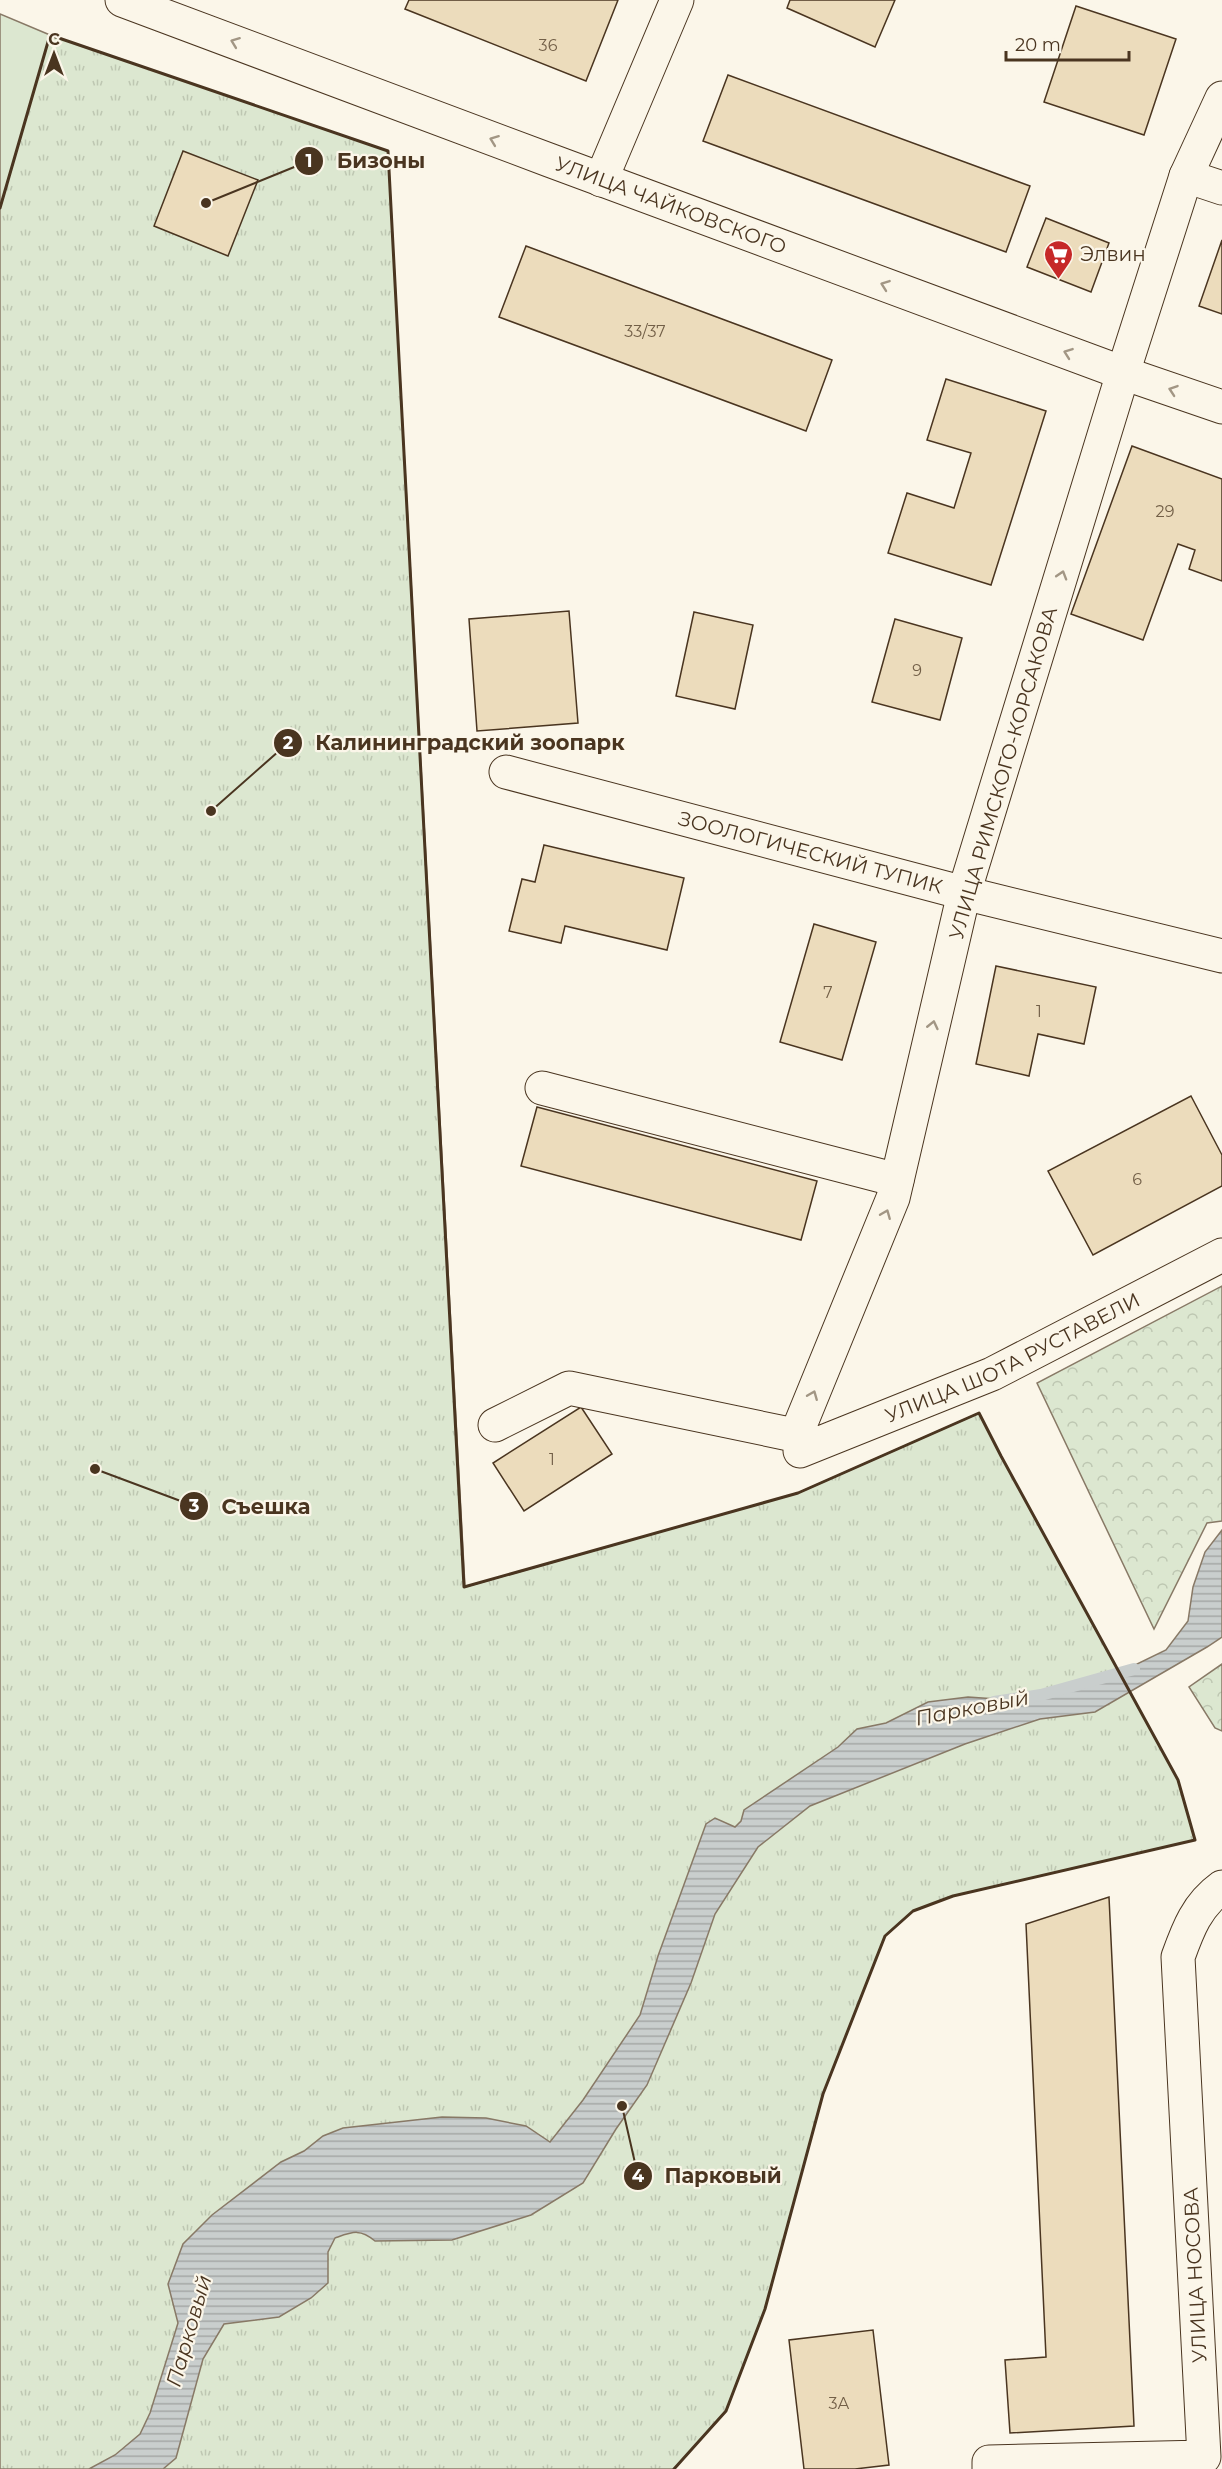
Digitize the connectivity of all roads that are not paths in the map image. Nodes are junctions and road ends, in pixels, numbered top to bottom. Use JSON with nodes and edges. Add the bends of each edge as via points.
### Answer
{"nodes":[{"id":1,"x":122,"y":0,"type":"edge"},
{"id":2,"x":677,"y":0,"type":"edge"},
{"id":3,"x":1222,"y":98,"type":"edge"},
{"id":4,"x":1186,"y":176,"type":"junction"},
{"id":5,"x":601,"y":180,"type":"junction"},
{"id":6,"x":1222,"y":188,"type":"edge"},
{"id":7,"x":1123,"y":373,"type":"junction"},
{"id":8,"x":1222,"y":407,"type":"edge"},
{"id":9,"x":506,"y":772,"type":"dead end"},
{"id":10,"x":964,"y":893,"type":"junction"},
{"id":11,"x":1222,"y":956,"type":"edge"},
{"id":12,"x":542,"y":1088,"type":"dead end"},
{"id":13,"x":897,"y":1180,"type":"junction"},
{"id":14,"x":1222,"y":1255,"type":"edge"},
{"id":15,"x":495,"y":1425,"type":"dead end"},
{"id":16,"x":800,"y":1443,"type":"junction"},
{"id":17,"x":1222,"y":1887,"type":"edge"},
{"id":18,"x":989,"y":2469,"type":"edge"}],
"edges":[{"from":5,"to":1,"type":"street","name":"УЛИЦА ЧАЙКОВСКОГО","one_way":true},
{"from":2,"to":5,"type":"street"},
{"from":3,"to":4,"type":"street","name":"УЛИЦА РИМСКОГО-КОРСАКОВА"},
{"from":4,"to":6,"type":"street"},
{"from":4,"to":7,"type":"street","name":"УЛИЦА РИМСКОГО-КОРСАКОВА"},
{"from":7,"to":5,"type":"street","name":"УЛИЦА ЧАЙКОВСКОГО","one_way":true},
{"from":8,"to":7,"type":"street","name":"УЛИЦА ЧАЙКОВСКОГО","one_way":true},
{"from":10,"to":7,"type":"street","name":"УЛИЦА РИМСКОГО-КОРСАКОВА","one_way":true},
{"from":9,"to":10,"type":"street","name":"ЗООЛОГИЧЕСКИЙ ТУПИК"},
{"from":10,"to":11,"type":"street","name":"ЗООЛОГИЧЕСКИЙ ТУПИК"},
{"from":13,"to":10,"type":"street","name":"УЛИЦА РИМСКОГО-КОРСАКОВА","one_way":true},
{"from":12,"to":13,"type":"street"},
{"from":16,"to":13,"type":"street","name":"УЛИЦА РИМСКОГО-КОРСАКОВА","one_way":true,"via":[[801,1423]]},
{"from":14,"to":16,"type":"street","name":"УЛИЦА ШОТА РУСТАВЕЛИ","via":[[992,1374]]},
{"from":15,"to":16,"type":"street","via":[[569,1388]]},
{"from":17,"to":18,"type":"street","name":"УЛИЦА НОСОВА","via":[[1208,1897],[1190,1923],[1178,1957],[1204,2457],[989,2462]]}]}
